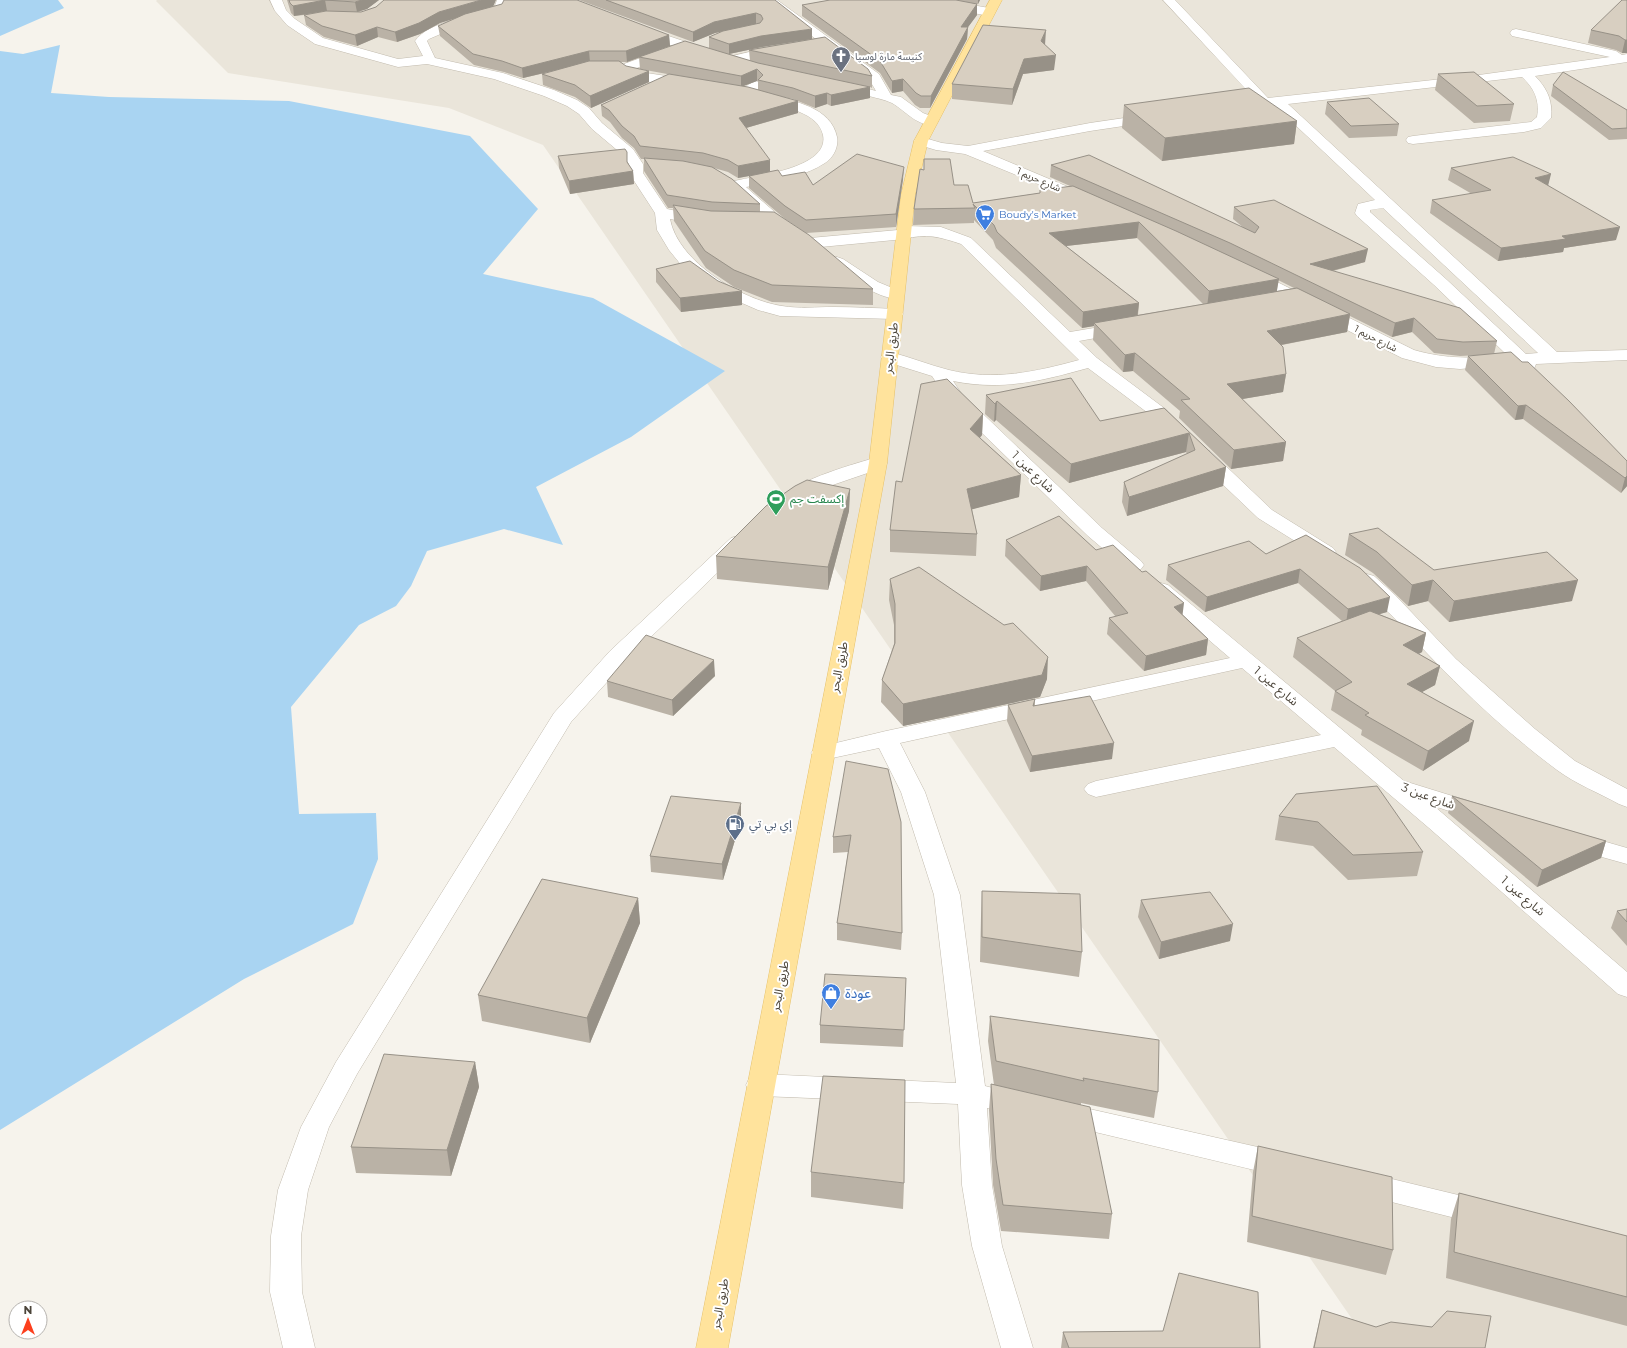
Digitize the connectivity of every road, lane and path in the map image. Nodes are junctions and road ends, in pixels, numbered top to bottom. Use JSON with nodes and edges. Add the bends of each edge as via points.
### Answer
{"nodes":[{"id":1,"x":276,"y":0,"type":"edge"},
{"id":2,"x":503,"y":0,"type":"edge"},
{"id":3,"x":770,"y":0,"type":"edge"},
{"id":4,"x":926,"y":0,"type":"edge"},
{"id":5,"x":1169,"y":0,"type":"edge"},
{"id":6,"x":993,"y":6,"type":"edge"},
{"id":7,"x":307,"y":18,"type":"edge"},
{"id":8,"x":291,"y":22,"type":"junction"},
{"id":9,"x":629,"y":26,"type":"edge"},
{"id":10,"x":1516,"y":33,"type":"dead end"},
{"id":11,"x":706,"y":41,"type":"edge"},
{"id":12,"x":829,"y":42,"type":"junction"},
{"id":13,"x":808,"y":45,"type":"edge"},
{"id":14,"x":688,"y":47,"type":"junction"},
{"id":15,"x":790,"y":47,"type":"edge"},
{"id":16,"x":1627,"y":57,"type":"edge"},
{"id":17,"x":427,"y":60,"type":"junction"},
{"id":18,"x":728,"y":61,"type":"junction"},
{"id":19,"x":613,"y":67,"type":"edge"},
{"id":20,"x":628,"y":67,"type":"junction"},
{"id":21,"x":776,"y":73,"type":"junction"},
{"id":22,"x":1524,"y":73,"type":"junction"},
{"id":23,"x":792,"y":76,"type":"edge"},
{"id":24,"x":544,"y":78,"type":"edge"},
{"id":25,"x":668,"y":80,"type":"junction"},
{"id":26,"x":524,"y":84,"type":"junction"},
{"id":27,"x":831,"y":84,"type":"edge"},
{"id":28,"x":650,"y":88,"type":"edge"},
{"id":29,"x":743,"y":92,"type":"junction"},
{"id":30,"x":886,"y":97,"type":"junction"},
{"id":31,"x":1270,"y":101,"type":"junction"},
{"id":32,"x":1222,"y":107,"type":"edge"},
{"id":33,"x":601,"y":110,"type":"edge"},
{"id":34,"x":588,"y":116,"type":"junction"},
{"id":35,"x":1166,"y":116,"type":"edge"},
{"id":36,"x":931,"y":121,"type":"junction"},
{"id":37,"x":1413,"y":140,"type":"dead end"},
{"id":38,"x":922,"y":141,"type":"junction"},
{"id":39,"x":968,"y":150,"type":"junction"},
{"id":40,"x":636,"y":164,"type":"junction"},
{"id":41,"x":651,"y":166,"type":"edge"},
{"id":42,"x":722,"y":176,"type":"edge"},
{"id":43,"x":735,"y":185,"type":"junction"},
{"id":44,"x":1384,"y":202,"type":"junction"},
{"id":45,"x":1101,"y":206,"type":"edge"},
{"id":46,"x":662,"y":213,"type":"junction"},
{"id":47,"x":718,"y":222,"type":"edge"},
{"id":48,"x":759,"y":223,"type":"edge"},
{"id":49,"x":779,"y":223,"type":"junction"},
{"id":50,"x":905,"y":232,"type":"junction"},
{"id":51,"x":800,"y":236,"type":"junction"},
{"id":52,"x":1235,"y":267,"type":"edge"},
{"id":53,"x":1298,"y":298,"type":"junction"},
{"id":54,"x":1275,"y":302,"type":"edge"},
{"id":55,"x":896,"y":304,"type":"junction"},
{"id":56,"x":1136,"y":326,"type":"edge"},
{"id":57,"x":1066,"y":338,"type":"junction"},
{"id":58,"x":1627,"y":355,"type":"edge"},
{"id":59,"x":890,"y":357,"type":"junction"},
{"id":60,"x":1521,"y":358,"type":"junction"},
{"id":61,"x":1553,"y":358,"type":"junction"},
{"id":62,"x":1091,"y":362,"type":"junction"},
{"id":63,"x":939,"y":373,"type":"junction"},
{"id":64,"x":1538,"y":375,"type":"edge"},
{"id":65,"x":878,"y":463,"type":"junction"},
{"id":66,"x":777,"y":508,"type":"edge"},
{"id":67,"x":753,"y":528,"type":"edge"},
{"id":68,"x":1246,"y":661,"type":"junction"},
{"id":69,"x":886,"y":738,"type":"junction"},
{"id":70,"x":1338,"y":739,"type":"junction"},
{"id":71,"x":823,"y":753,"type":"junction"},
{"id":72,"x":1391,"y":783,"type":"junction"},
{"id":73,"x":1096,"y":789,"type":"dead end"},
{"id":74,"x":1627,"y":799,"type":"edge"},
{"id":75,"x":1500,"y":820,"type":"edge"},
{"id":76,"x":1552,"y":835,"type":"edge"},
{"id":77,"x":1627,"y":856,"type":"edge"},
{"id":78,"x":1627,"y":987,"type":"edge"},
{"id":79,"x":760,"y":1085,"type":"junction"},
{"id":80,"x":972,"y":1094,"type":"junction"},
{"id":81,"x":1504,"y":1219,"type":"edge"},
{"id":82,"x":299,"y":1348,"type":"edge"},
{"id":83,"x":712,"y":1348,"type":"edge"},
{"id":84,"x":1017,"y":1348,"type":"edge"}],
"edges":[{"from":1,"to":8,"type":"street","via":[[281,11]]},
{"from":2,"to":17,"type":"street","via":[[499,10],[462,20],[425,36],[421,41],[430,57]]},
{"from":3,"to":12,"type":"street"},
{"from":4,"to":6,"type":"street"},
{"from":5,"to":31,"type":"street"},
{"from":6,"to":36,"type":"main road","name":"طريق البحر"},
{"from":7,"to":8,"type":"street"},
{"from":8,"to":17,"type":"street","via":[[319,41],[360,54],[402,64]]},
{"from":9,"to":14,"type":"street"},
{"from":10,"to":16,"type":"street"},
{"from":11,"to":14,"type":"street"},
{"from":12,"to":13,"type":"street"},
{"from":12,"to":30,"type":"street","via":[[874,76]]},
{"from":14,"to":18,"type":"street"},
{"from":14,"to":20,"type":"street"},
{"from":15,"to":18,"type":"street"},
{"from":16,"to":22,"type":"street"},
{"from":17,"to":26,"type":"street"},
{"from":18,"to":21,"type":"street"},
{"from":19,"to":20,"type":"street"},
{"from":20,"to":25,"type":"street","via":[[626,70],[632,73]]},
{"from":21,"to":23,"type":"street"},
{"from":21,"to":29,"type":"street","via":[[770,79]]},
{"from":22,"to":31,"type":"street"},
{"from":22,"to":37,"type":"street","via":[[1538,86],[1545,99],[1544,118],[1536,125]]},
{"from":24,"to":26,"type":"street"},
{"from":25,"to":28,"type":"street"},
{"from":25,"to":29,"type":"street"},
{"from":26,"to":34,"type":"street","via":[[572,103]]},
{"from":27,"to":30,"type":"street"},
{"from":29,"to":43,"type":"street","via":[[816,116],[826,123],[831,145],[826,155],[806,167]]},
{"from":30,"to":36,"type":"street","via":[[896,100],[918,116]]},
{"from":31,"to":32,"type":"street"},
{"from":31,"to":44,"type":"street"},
{"from":33,"to":34,"type":"street"},
{"from":34,"to":40,"type":"street","via":[[623,147]]},
{"from":35,"to":39,"type":"street","via":[[1090,127]]},
{"from":36,"to":38,"type":"main road","name":"طريق البحر"},
{"from":38,"to":39,"type":"street","via":[[941,147]]},
{"from":38,"to":50,"type":"main road","name":"طريق البحر","via":[[908,195]]},
{"from":39,"to":45,"type":"street","name":"شارع حريم 1"},
{"from":40,"to":41,"type":"street"},
{"from":40,"to":46,"type":"street","via":[[636,174]]},
{"from":42,"to":43,"type":"street"},
{"from":43,"to":49,"type":"street"},
{"from":44,"to":60,"type":"street","via":[[1363,207],[1362,213]]},
{"from":44,"to":61,"type":"street"},
{"from":46,"to":47,"type":"street"},
{"from":46,"to":55,"type":"street","via":[[663,227],[677,252],[705,276],[745,299],[765,307],[782,311]]},
{"from":48,"to":49,"type":"street"},
{"from":49,"to":51,"type":"street"},
{"from":50,"to":51,"type":"street"},
{"from":50,"to":55,"type":"main road","name":"طريق البحر"},
{"from":50,"to":57,"type":"street","via":[[941,232],[966,241]]},
{"from":51,"to":55,"type":"street"},
{"from":52,"to":53,"type":"street","name":"شارع حريم 1"},
{"from":53,"to":54,"type":"street"},
{"from":53,"to":60,"type":"street","name":"شارع حريم 1","via":[[1408,354],[1423,359],[1460,364]]},
{"from":55,"to":59,"type":"main road","name":"طريق البحر"},
{"from":56,"to":57,"type":"street"},
{"from":57,"to":62,"type":"street"},
{"from":58,"to":61,"type":"street","name":"شارع حريم 1"},
{"from":59,"to":63,"type":"street"},
{"from":59,"to":65,"type":"main road","name":"طريق البحر"},
{"from":60,"to":61,"type":"street","name":"شارع حريم 1"},
{"from":60,"to":64,"type":"street"},
{"from":62,"to":63,"type":"street","via":[[1012,380],[986,380]]},
{"from":62,"to":74,"type":"street","via":[[1162,415],[1266,514],[1348,567],[1388,598],[1448,664],[1527,734],[1567,766]]},
{"from":63,"to":68,"type":"street","name":"شارع عين 1","via":[[954,396],[1095,532]]},
{"from":65,"to":66,"type":"street","via":[[810,486]]},
{"from":65,"to":71,"type":"main road","name":"طريق البحر"},
{"from":67,"to":82,"type":"street","via":[[618,656],[562,718],[346,1068],[315,1127],[292,1198],[286,1236],[286,1292]]},
{"from":68,"to":69,"type":"street"},
{"from":68,"to":70,"type":"street","name":"شارع عين 1"},
{"from":69,"to":71,"type":"street"},
{"from":69,"to":80,"type":"street","via":[[913,792],[947,895]]},
{"from":70,"to":72,"type":"street","name":"شارع عين 1"},
{"from":70,"to":73,"type":"street"},
{"from":71,"to":79,"type":"main road","name":"طريق البحر"},
{"from":72,"to":75,"type":"street","name":"شارع عين 3"},
{"from":72,"to":78,"type":"street","name":"شارع عين 1"},
{"from":76,"to":77,"type":"street"},
{"from":79,"to":80,"type":"street"},
{"from":79,"to":83,"type":"main road","name":"طريق البحر"},
{"from":80,"to":81,"type":"street","via":[[1323,1174]]},
{"from":80,"to":84,"type":"street","via":[[977,1185],[987,1246]]}]}
